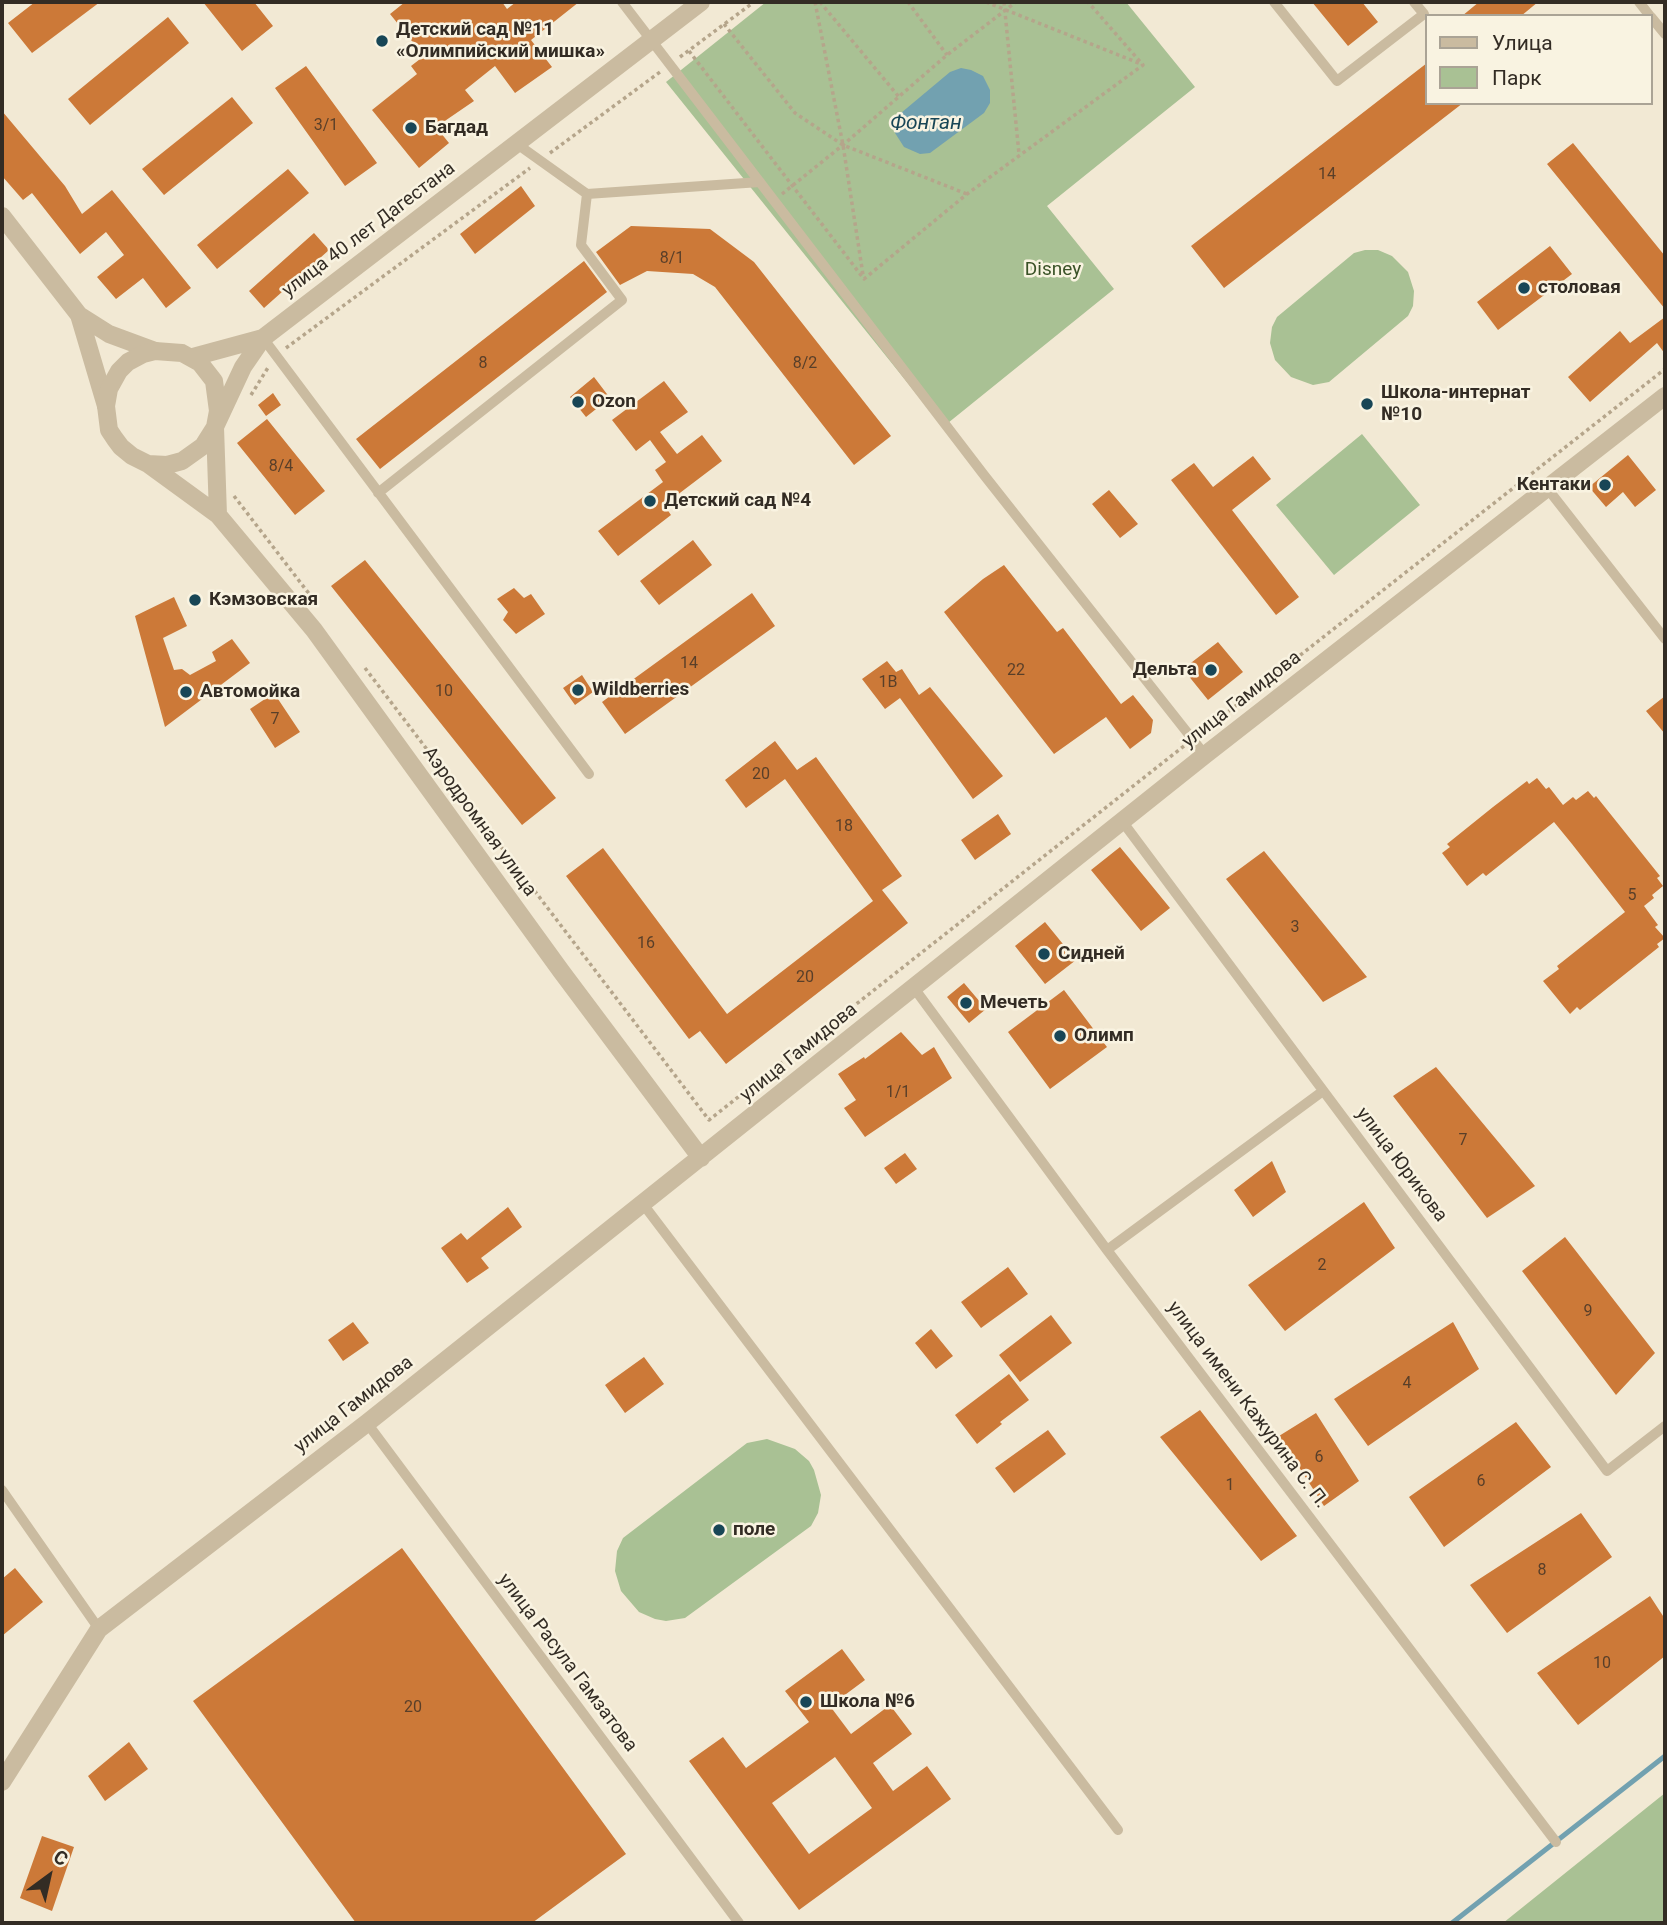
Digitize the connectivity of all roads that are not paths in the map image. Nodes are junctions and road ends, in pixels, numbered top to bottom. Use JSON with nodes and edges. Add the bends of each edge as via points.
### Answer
{"nodes":[{"id":1,"x":622,"y":2,"type":"edge"},
{"id":2,"x":701,"y":2,"type":"edge"},
{"id":3,"x":1274,"y":2,"type":"edge"},
{"id":4,"x":1413,"y":2,"type":"edge"},
{"id":5,"x":1653,"y":19,"type":"edge"},
{"id":6,"x":1665,"y":34,"type":"edge"},
{"id":7,"x":653,"y":39,"type":"junction"},
{"id":8,"x":517,"y":144,"type":"junction"},
{"id":9,"x":760,"y":182,"type":"junction"},
{"id":10,"x":587,"y":194,"type":"junction"},
{"id":11,"x":2,"y":216,"type":"edge"},
{"id":12,"x":79,"y":315,"type":"junction"},
{"id":13,"x":263,"y":338,"type":"junction"},
{"id":14,"x":155,"y":351,"type":"junction"},
{"id":15,"x":192,"y":357,"type":"junction"},
{"id":16,"x":1665,"y":396,"type":"edge"},
{"id":17,"x":106,"y":406,"type":"junction"},
{"id":18,"x":215,"y":427,"type":"junction"},
{"id":19,"x":148,"y":464,"type":"junction"},
{"id":20,"x":1547,"y":488,"type":"junction"},
{"id":21,"x":378,"y":493,"type":"junction"},
{"id":22,"x":218,"y":515,"type":"junction"},
{"id":23,"x":1665,"y":639,"type":"edge"},
{"id":24,"x":1205,"y":755,"type":"junction"},
{"id":25,"x":589,"y":774,"type":"dead end"},
{"id":26,"x":1122,"y":821,"type":"junction"},
{"id":27,"x":914,"y":988,"type":"junction"},
{"id":28,"x":1323,"y":1091,"type":"junction"},
{"id":29,"x":701,"y":1158,"type":"junction"},
{"id":30,"x":643,"y":1204,"type":"junction"},
{"id":31,"x":1107,"y":1250,"type":"junction"},
{"id":32,"x":367,"y":1423,"type":"junction"},
{"id":33,"x":1665,"y":1426,"type":"edge"},
{"id":34,"x":2,"y":1490,"type":"edge"},
{"id":35,"x":99,"y":1629,"type":"junction"},
{"id":36,"x":2,"y":1782,"type":"edge"},
{"id":37,"x":1118,"y":1830,"type":"dead end"},
{"id":38,"x":1556,"y":1842,"type":"dead end"},
{"id":39,"x":739,"y":1923,"type":"edge"}],
"edges":[{"from":1,"to":7,"type":"lane"},
{"from":2,"to":7,"type":"street","name":"улица 40 лет Дагестана"},
{"from":3,"to":4,"type":"lane","via":[[1337,81],[1424,15]]},
{"from":5,"to":6,"type":"lane"},
{"from":7,"to":8,"type":"street","name":"улица 40 лет Дагестана"},
{"from":7,"to":9,"type":"lane"},
{"from":8,"to":10,"type":"lane"},
{"from":8,"to":13,"type":"street","name":"улица 40 лет Дагестана"},
{"from":9,"to":10,"type":"lane"},
{"from":9,"to":24,"type":"lane"},
{"from":10,"to":21,"type":"lane","via":[[581,245],[622,300]]},
{"from":11,"to":12,"type":"street"},
{"from":12,"to":14,"type":"street","via":[[109,334]]},
{"from":12,"to":17,"type":"street"},
{"from":13,"to":15,"type":"street"},
{"from":13,"to":18,"type":"street","via":[[243,367]]},
{"from":13,"to":21,"type":"lane"},
{"from":14,"to":15,"type":"street"},
{"from":14,"to":17,"type":"street","via":[[119,371]]},
{"from":15,"to":18,"type":"street","via":[[214,382]]},
{"from":16,"to":20,"type":"street","name":"улица Гамидова"},
{"from":17,"to":19,"type":"street","via":[[109,430],[121,447]]},
{"from":18,"to":19,"type":"street","via":[[203,446],[182,461]]},
{"from":18,"to":22,"type":"street"},
{"from":19,"to":22,"type":"street","name":"Аэродромная улица"},
{"from":20,"to":23,"type":"lane"},
{"from":20,"to":24,"type":"street","name":"улица Гамидова"},
{"from":21,"to":25,"type":"lane"},
{"from":22,"to":29,"type":"street","name":"Аэродромная улица","via":[[314,630]]},
{"from":24,"to":26,"type":"street","name":"улица Гамидова"},
{"from":26,"to":27,"type":"street","name":"улица Гамидова"},
{"from":26,"to":28,"type":"lane","name":"улица Юрикова"},
{"from":27,"to":29,"type":"street","name":"улица Гамидова"},
{"from":27,"to":31,"type":"lane","name":"улица имени Кажурина С. П."},
{"from":28,"to":31,"type":"lane"},
{"from":28,"to":33,"type":"lane","name":"улица Юрикова","via":[[1606,1471]]},
{"from":29,"to":30,"type":"street","name":"улица Гамидова"},
{"from":30,"to":32,"type":"street","name":"улица Гамидова"},
{"from":30,"to":37,"type":"lane"},
{"from":31,"to":38,"type":"lane","name":"улица имени Кажурина С. П."},
{"from":32,"to":35,"type":"street","name":"улица Гамидова"},
{"from":32,"to":39,"type":"lane","name":"улица Расула Гамзатова"},
{"from":34,"to":35,"type":"lane"},
{"from":35,"to":36,"type":"street","name":"улица Гамидова"}]}
